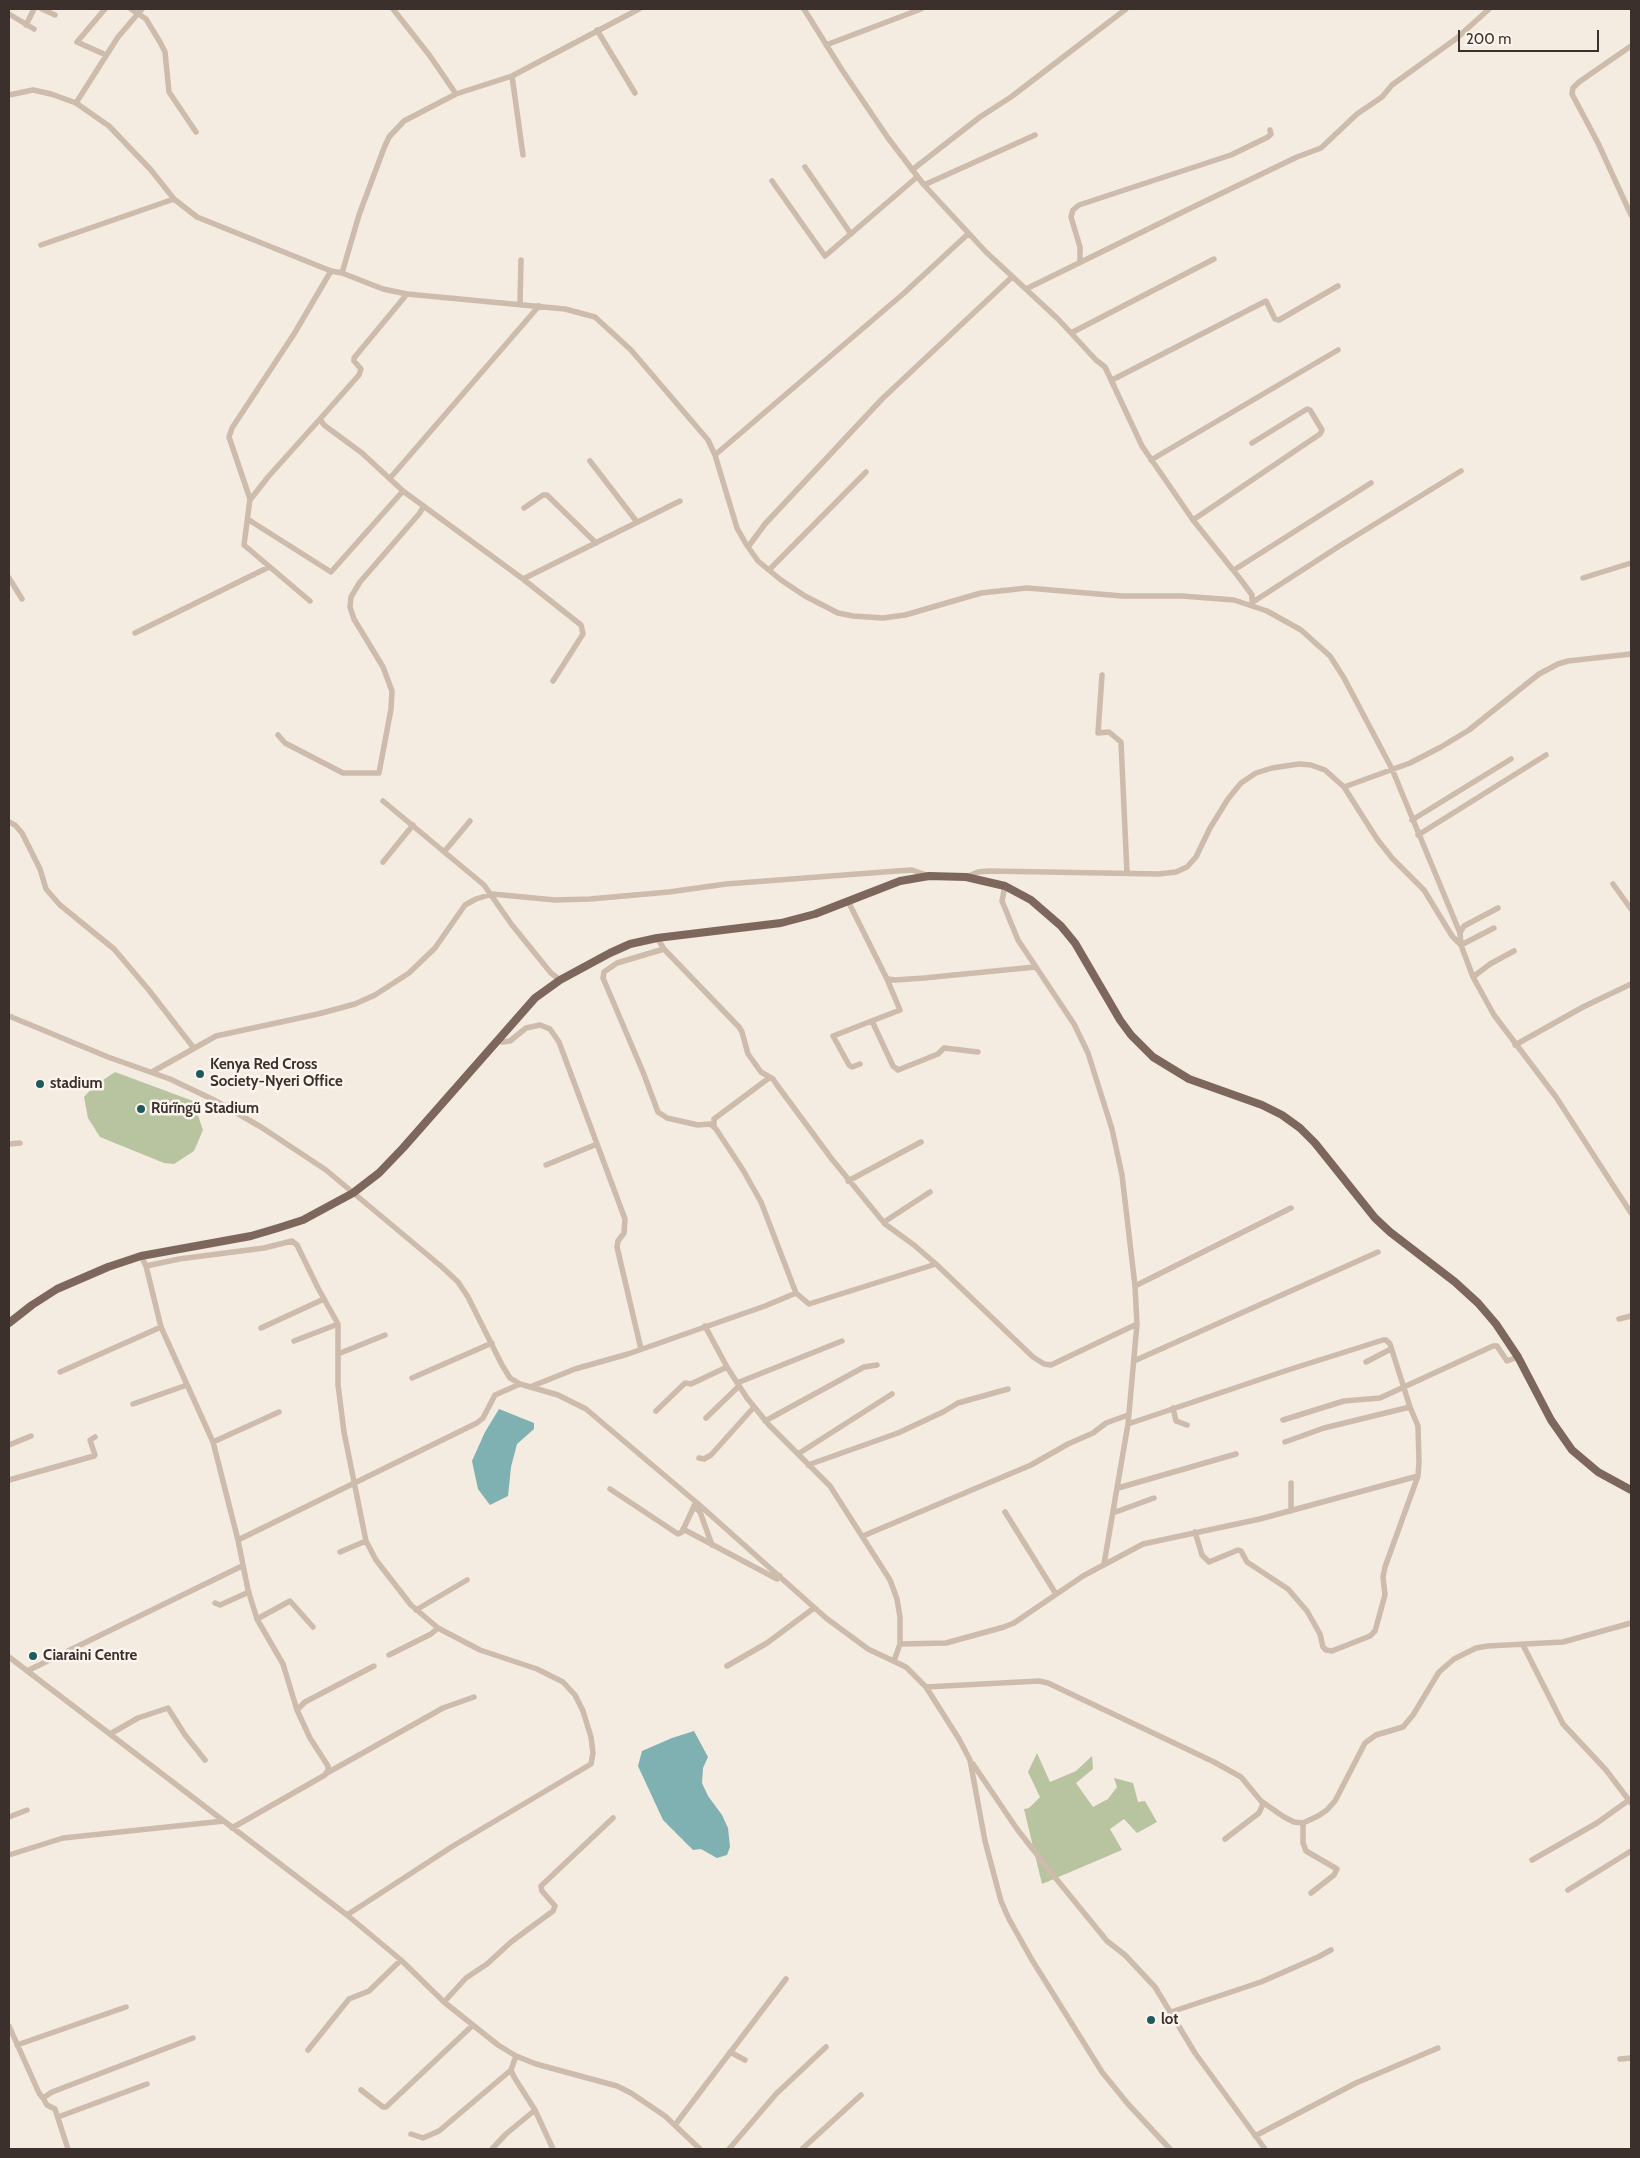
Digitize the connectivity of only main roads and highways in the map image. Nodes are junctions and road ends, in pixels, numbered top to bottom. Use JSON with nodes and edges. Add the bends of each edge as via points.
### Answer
{"nodes":[{"id":1,"x":9,"y":1323,"type":"edge"},
{"id":2,"x":1631,"y":1490,"type":"edge"}],
"edges":[{"from":1,"to":2,"type":"main road","via":[[58,1289],[108,1267],[141,1256],[278,1228],[318,1213],[353,1193],[379,1173],[403,1148],[535,998],[560,980],[620,948],[657,938],[780,924],[815,914],[893,883],[929,876],[966,877],[1004,886],[1031,900],[1061,926],[1075,943],[1120,1020],[1153,1057],[1189,1079],[1262,1105],[1300,1128],[1375,1218],[1478,1303],[1496,1324],[1572,1450],[1598,1472]]}]}
